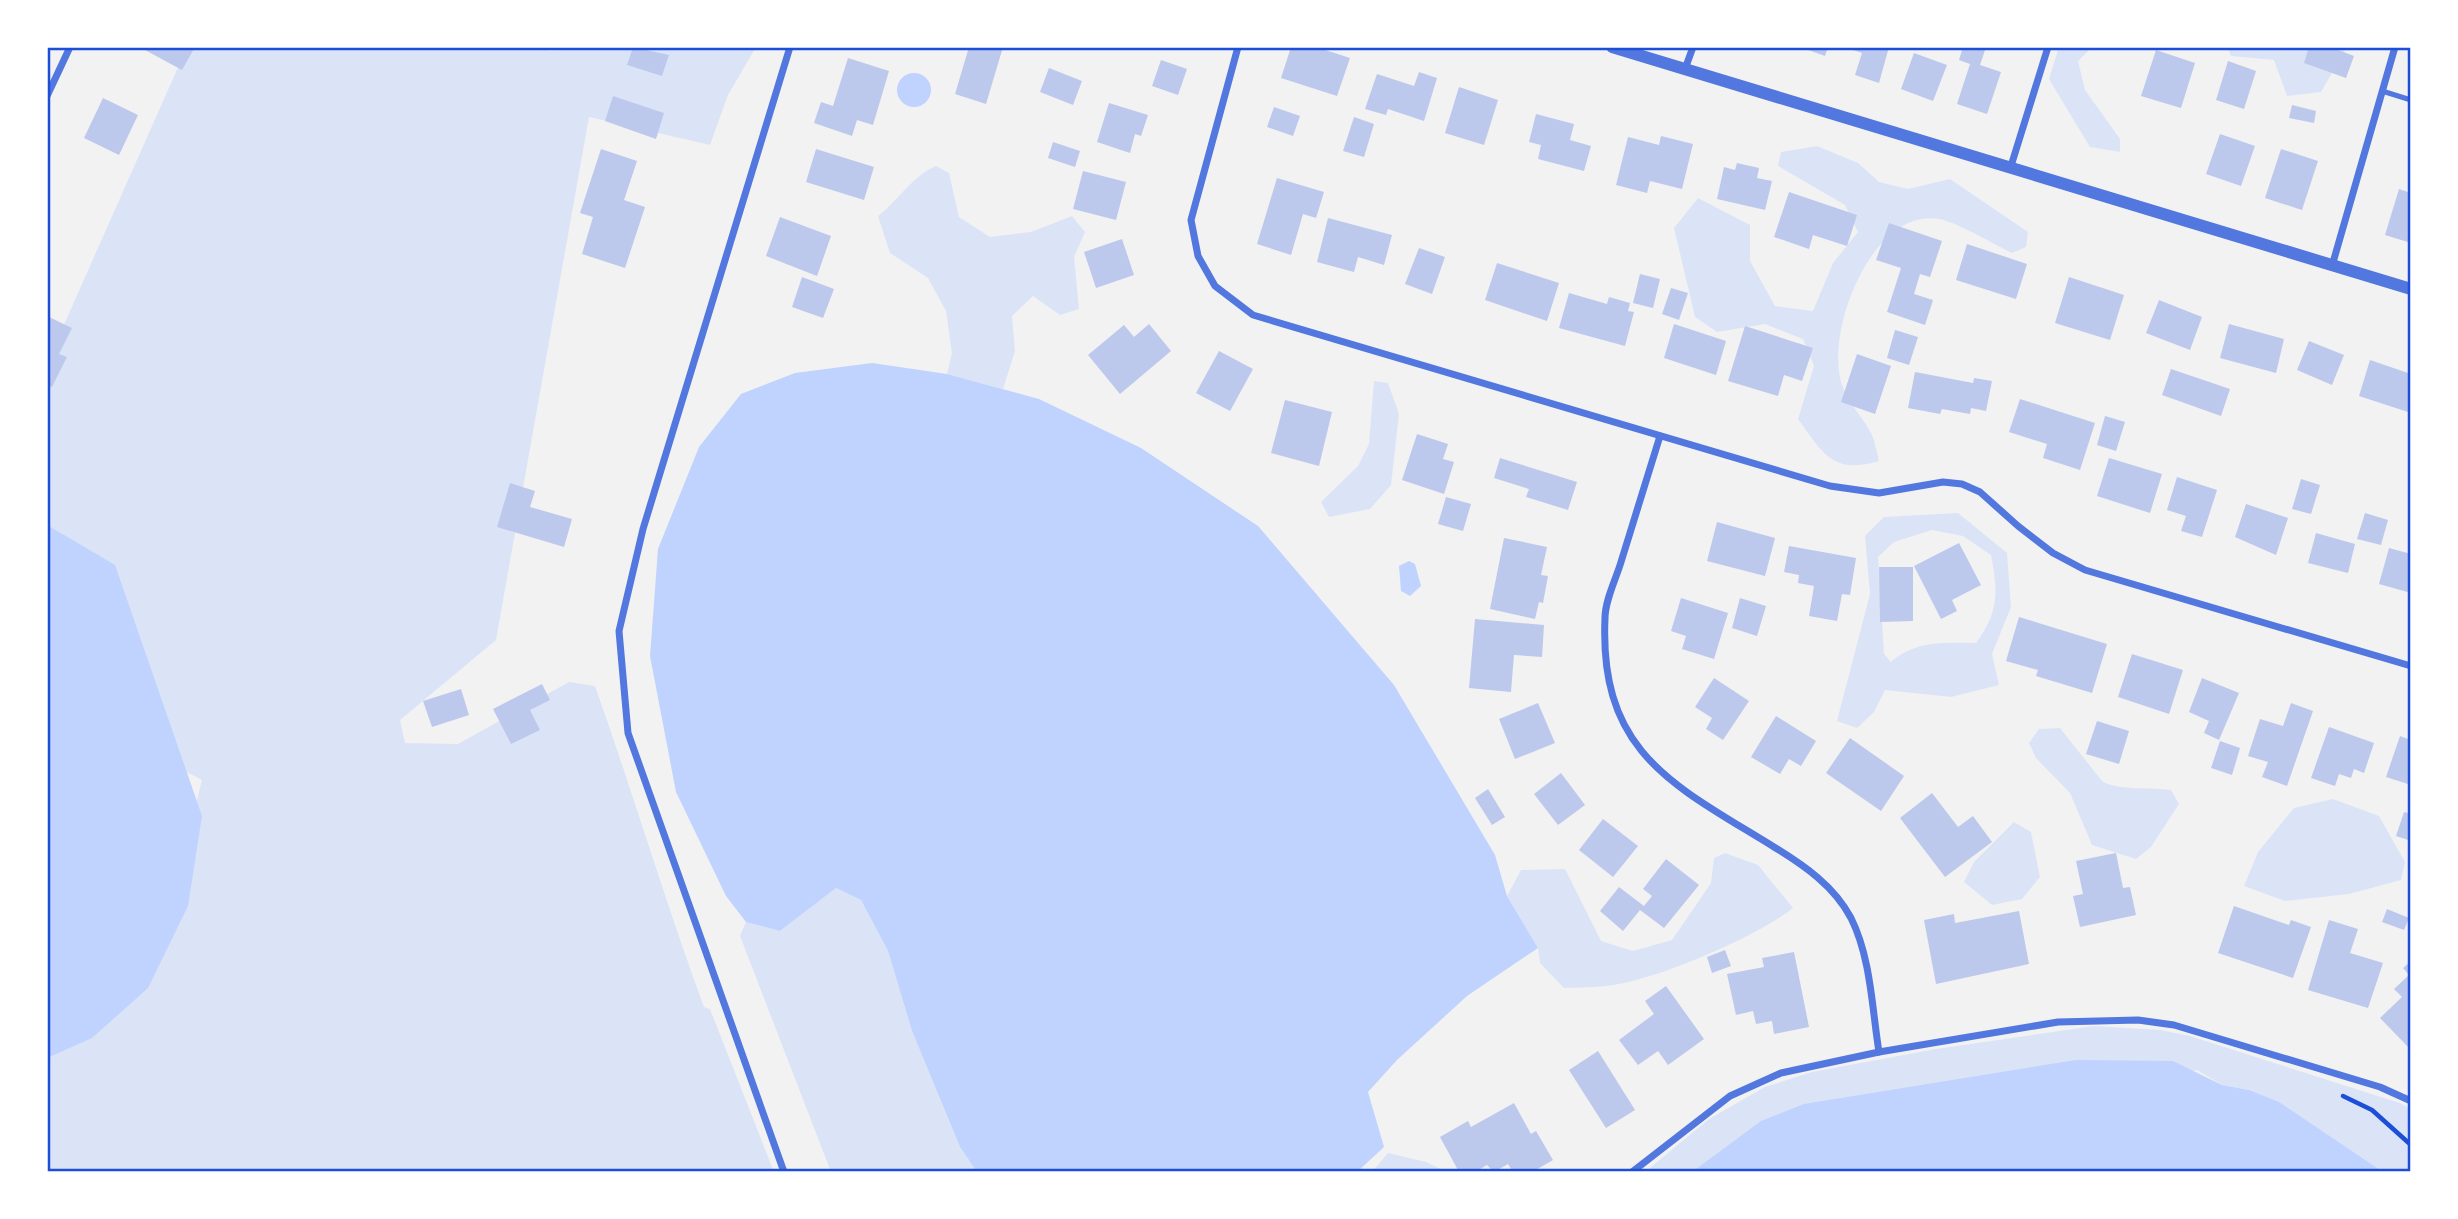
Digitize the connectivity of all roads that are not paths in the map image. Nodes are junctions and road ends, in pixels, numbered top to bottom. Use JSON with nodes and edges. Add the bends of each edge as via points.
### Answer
{"nodes":[{"id":1,"x":70,"y":47,"type":"edge"},
{"id":2,"x":790,"y":47,"type":"edge"},
{"id":3,"x":1238,"y":47,"type":"edge"},
{"id":4,"x":1612,"y":47,"type":"edge"},
{"id":5,"x":1693,"y":47,"type":"edge"},
{"id":6,"x":2048,"y":47,"type":"edge"},
{"id":7,"x":2395,"y":47,"type":"edge"},
{"id":8,"x":1685,"y":69,"type":"junction"},
{"id":9,"x":2382,"y":91,"type":"junction"},
{"id":10,"x":47,"y":96,"type":"edge"},
{"id":11,"x":2411,"y":100,"type":"edge"},
{"id":12,"x":2011,"y":166,"type":"junction"},
{"id":13,"x":2332,"y":266,"type":"junction"},
{"id":14,"x":2411,"y":289,"type":"edge"},
{"id":15,"x":1660,"y":436,"type":"junction"},
{"id":16,"x":2411,"y":666,"type":"edge"},
{"id":17,"x":1879,"y":1052,"type":"junction"},
{"id":18,"x":2411,"y":1101,"type":"edge"},
{"id":19,"x":784,"y":1172,"type":"edge"},
{"id":20,"x":1632,"y":1172,"type":"edge"}],
"edges":[{"from":1,"to":10,"type":"street"},
{"from":2,"to":19,"type":"street","via":[[643,529],[619,631],[628,733]]},
{"from":3,"to":15,"type":"street","via":[[1191,220],[1198,256],[1215,286],[1252,315]]},
{"from":4,"to":8,"type":"street"},
{"from":5,"to":8,"type":"street"},
{"from":6,"to":12,"type":"street"},
{"from":7,"to":9,"type":"street"},
{"from":8,"to":12,"type":"street"},
{"from":9,"to":11,"type":"lane"},
{"from":9,"to":13,"type":"street"},
{"from":12,"to":13,"type":"street"},
{"from":13,"to":14,"type":"street"},
{"from":15,"to":16,"type":"street","via":[[1830,486],[1880,493],[1943,482],[1962,484],[1980,492],[2053,553],[2085,570]]},
{"from":15,"to":17,"type":"street","via":[[1605,614],[1605,664],[1615,703],[1644,755],[1672,783],[1806,867],[1828,886],[1850,917],[1862,945]]},
{"from":17,"to":18,"type":"street","via":[[2059,1022],[2138,1020],[2174,1025],[2380,1087]]},
{"from":17,"to":20,"type":"street","via":[[1755,1083],[1698,1118]]}]}
